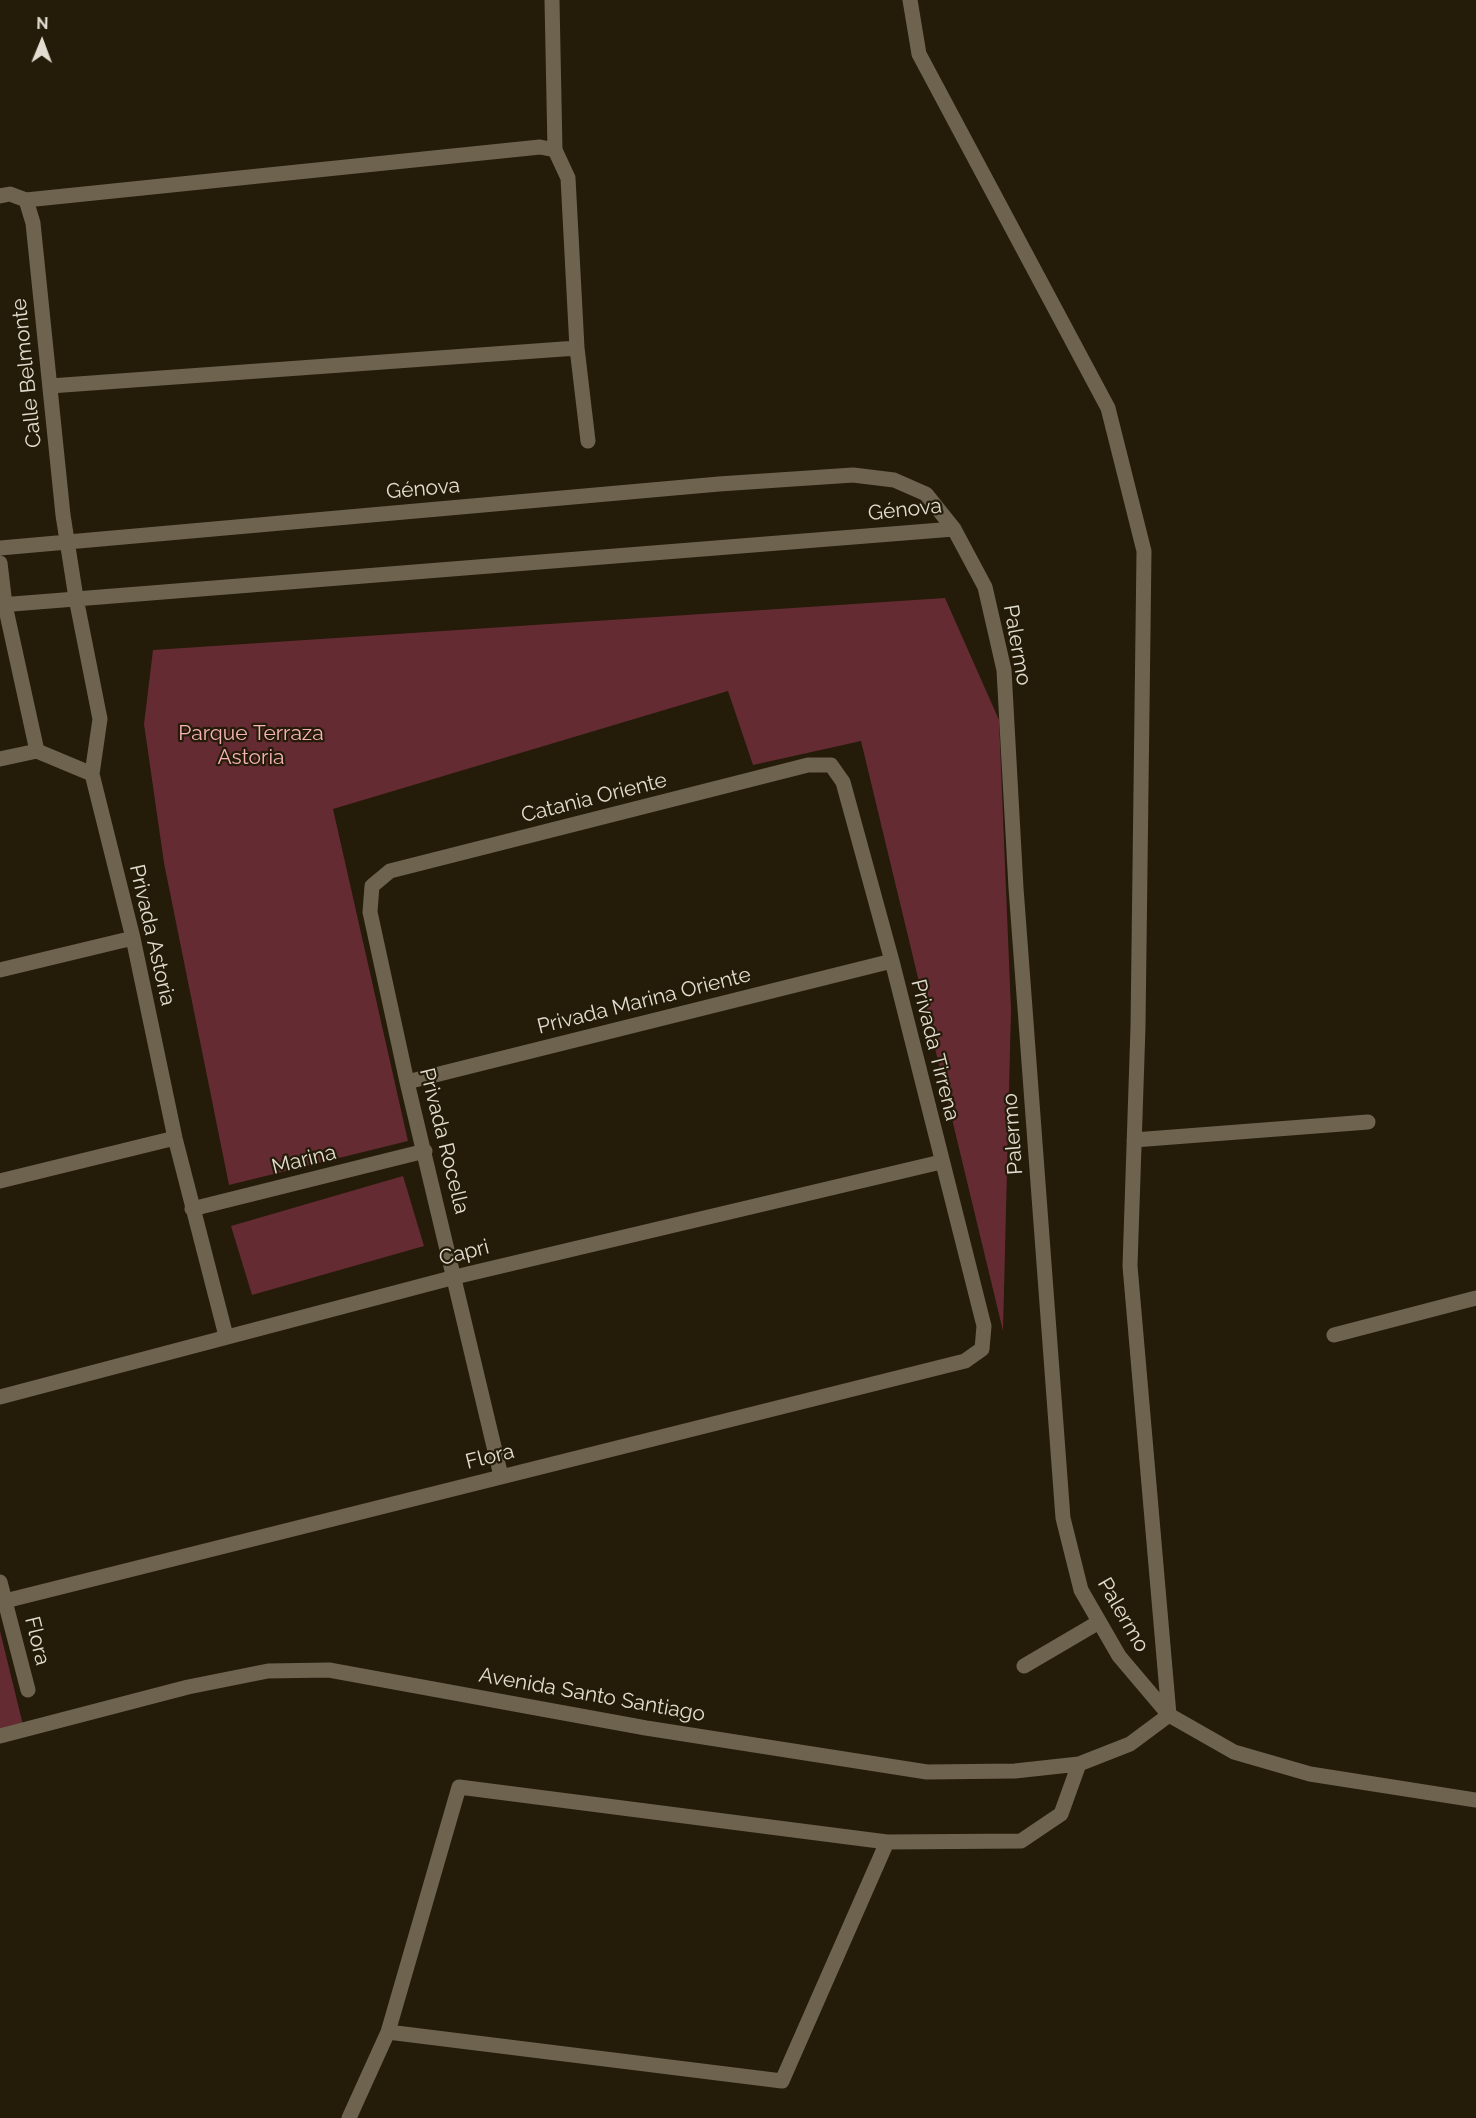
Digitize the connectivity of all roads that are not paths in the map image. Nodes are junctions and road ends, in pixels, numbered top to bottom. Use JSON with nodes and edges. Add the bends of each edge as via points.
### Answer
{"nodes":[{"id":1,"x":552,"y":0,"type":"edge"},
{"id":2,"x":910,"y":0,"type":"edge"},
{"id":3,"x":555,"y":150,"type":"junction"},
{"id":4,"x":0,"y":196,"type":"edge"},
{"id":5,"x":26,"y":200,"type":"junction"},
{"id":6,"x":577,"y":348,"type":"junction"},
{"id":7,"x":50,"y":386,"type":"junction"},
{"id":8,"x":588,"y":441,"type":"dead end"},
{"id":9,"x":954,"y":529,"type":"junction"},
{"id":10,"x":67,"y":542,"type":"junction"},
{"id":11,"x":0,"y":548,"type":"edge"},
{"id":12,"x":0,"y":563,"type":"edge"},
{"id":13,"x":76,"y":598,"type":"junction"},
{"id":14,"x":3,"y":605,"type":"edge"},
{"id":15,"x":37,"y":751,"type":"junction"},
{"id":16,"x":0,"y":759,"type":"edge"},
{"id":17,"x":831,"y":765,"type":"joint"},
{"id":18,"x":92,"y":774,"type":"junction"},
{"id":19,"x":372,"y":886,"type":"joint"},
{"id":20,"x":133,"y":938,"type":"junction"},
{"id":21,"x":892,"y":961,"type":"junction"},
{"id":22,"x":0,"y":970,"type":"edge"},
{"id":23,"x":407,"y":1082,"type":"junction"},
{"id":24,"x":1368,"y":1122,"type":"dead end"},
{"id":25,"x":175,"y":1138,"type":"junction"},
{"id":26,"x":1134,"y":1140,"type":"junction"},
{"id":27,"x":425,"y":1151,"type":"junction"},
{"id":28,"x":941,"y":1162,"type":"junction"},
{"id":29,"x":0,"y":1181,"type":"edge"},
{"id":30,"x":192,"y":1209,"type":"junction"},
{"id":31,"x":455,"y":1277,"type":"junction"},
{"id":32,"x":1476,"y":1298,"type":"edge"},
{"id":33,"x":1334,"y":1335,"type":"dead end"},
{"id":34,"x":226,"y":1336,"type":"junction"},
{"id":35,"x":982,"y":1349,"type":"joint"},
{"id":36,"x":0,"y":1397,"type":"edge"},
{"id":37,"x":501,"y":1476,"type":"junction"},
{"id":38,"x":0,"y":1582,"type":"edge"},
{"id":39,"x":5,"y":1601,"type":"junction"},
{"id":40,"x":1100,"y":1622,"type":"junction"},
{"id":41,"x":1024,"y":1666,"type":"dead end"},
{"id":42,"x":28,"y":1690,"type":"dead end"},
{"id":43,"x":1169,"y":1715,"type":"junction"},
{"id":44,"x":0,"y":1736,"type":"edge"},
{"id":45,"x":1079,"y":1764,"type":"junction"},
{"id":46,"x":1476,"y":1800,"type":"edge"},
{"id":47,"x":887,"y":1842,"type":"junction"},
{"id":48,"x":388,"y":2032,"type":"junction"},
{"id":49,"x":349,"y":2118,"type":"edge"}],
"edges":[{"from":1,"to":3,"type":"street"},
{"from":2,"to":26,"type":"street","via":[[919,54],[1108,408],[1144,551]]},
{"from":3,"to":5,"type":"street","via":[[540,147]]},
{"from":3,"to":6,"type":"street","via":[[568,178]]},
{"from":4,"to":5,"type":"street","via":[[10,194]]},
{"from":5,"to":7,"type":"street","name":"Calle Belmonte","via":[[33,223]]},
{"from":6,"to":7,"type":"street"},
{"from":6,"to":8,"type":"street"},
{"from":7,"to":10,"type":"street","name":"Calle Belmonte"},
{"from":9,"to":10,"type":"street","name":"Génova","via":[[926,494],[894,480],[853,475]]},
{"from":9,"to":13,"type":"street","name":"Génova"},
{"from":9,"to":40,"type":"street","name":"Palermo","via":[[985,587],[1004,670],[1016,888],[1064,1518],[1081,1590]]},
{"from":10,"to":11,"type":"street","name":"Génova"},
{"from":10,"to":13,"type":"street","name":"Privada Astoria"},
{"from":12,"to":14,"type":"street"},
{"from":13,"to":14,"type":"street","name":"Génova"},
{"from":13,"to":18,"type":"street","name":"Privada Astoria","via":[[100,719]]},
{"from":14,"to":15,"type":"street"},
{"from":15,"to":16,"type":"street"},
{"from":15,"to":18,"type":"street"},
{"from":17,"to":19,"type":"street","name":"Catania Oriente","via":[[808,765],[390,871]]},
{"from":17,"to":21,"type":"street","name":"Privada Tirrena","via":[[843,782]]},
{"from":18,"to":20,"type":"street","name":"Privada Astoria"},
{"from":19,"to":23,"type":"street","name":"Privada Rocella","via":[[370,912]]},
{"from":20,"to":22,"type":"street"},
{"from":20,"to":25,"type":"street","name":"Privada Astoria"},
{"from":21,"to":23,"type":"street","name":"Privada Marina Oriente"},
{"from":21,"to":28,"type":"street","name":"Privada Tirrena"},
{"from":23,"to":27,"type":"street","name":"Privada Rocella"},
{"from":24,"to":26,"type":"street"},
{"from":25,"to":29,"type":"street"},
{"from":25,"to":30,"type":"street","name":"Privada Astoria"},
{"from":26,"to":43,"type":"street","via":[[1130,1266]]},
{"from":27,"to":30,"type":"street","name":"Marina"},
{"from":27,"to":31,"type":"street","name":"Privada Rocella"},
{"from":28,"to":31,"type":"street","name":"Capri"},
{"from":28,"to":35,"type":"street","name":"Privada Tirrena","via":[[984,1326]]},
{"from":30,"to":34,"type":"street","name":"Privada Astoria"},
{"from":31,"to":34,"type":"street","name":"Capri"},
{"from":31,"to":37,"type":"street","name":"Privada Rocella"},
{"from":32,"to":33,"type":"street"},
{"from":34,"to":36,"type":"street","name":"Capri"},
{"from":35,"to":37,"type":"street","name":"Flora","via":[[965,1361]]},
{"from":37,"to":39,"type":"street","name":"Flora"},
{"from":38,"to":39,"type":"street","name":"Flora"},
{"from":39,"to":42,"type":"street","name":"Flora"},
{"from":40,"to":41,"type":"street"},
{"from":40,"to":43,"type":"street","name":"Palermo","via":[[1119,1656]]},
{"from":43,"to":45,"type":"street","name":"Avenida Santo Santiago","via":[[1130,1744]]},
{"from":43,"to":46,"type":"street","via":[[1234,1752],[1310,1774]]},
{"from":44,"to":45,"type":"street","name":"Avenida Santo Santiago","via":[[268,1671],[328,1670],[646,1728],[927,1772],[1015,1771]]},
{"from":45,"to":47,"type":"street","via":[[1061,1814],[1021,1841]]},
{"from":47,"to":48,"type":"street","via":[[782,2080]]},
{"from":47,"to":48,"type":"street","via":[[459,1787]]},
{"from":48,"to":49,"type":"street"}]}
